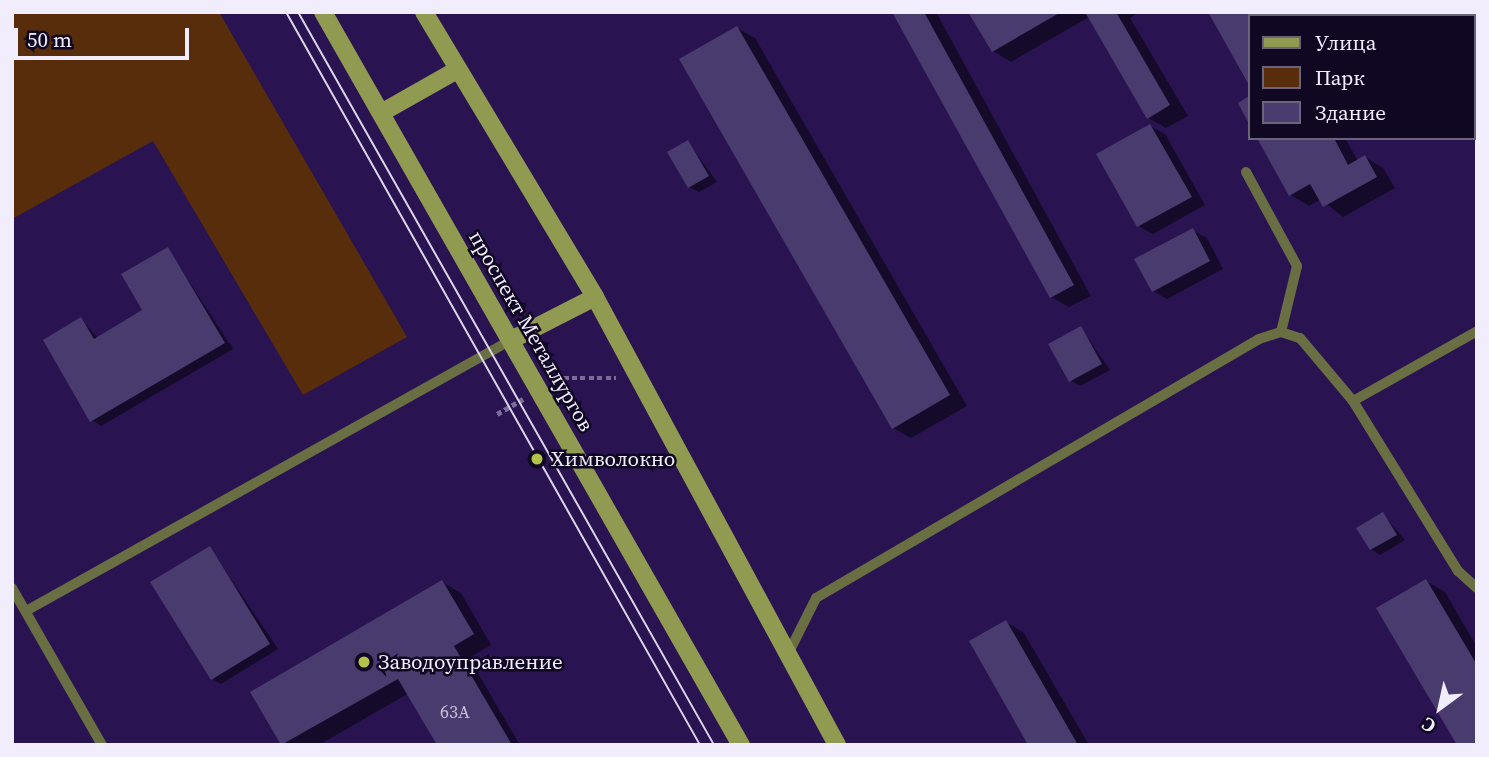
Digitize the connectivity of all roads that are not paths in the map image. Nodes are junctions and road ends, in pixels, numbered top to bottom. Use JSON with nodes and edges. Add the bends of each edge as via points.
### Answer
{"nodes":[{"id":1,"x":323,"y":12,"type":"edge"},
{"id":2,"x":424,"y":12,"type":"edge"},
{"id":3,"x":457,"y":70,"type":"junction"},
{"id":4,"x":381,"y":113,"type":"junction"},
{"id":5,"x":1246,"y":172,"type":"dead end"},
{"id":6,"x":595,"y":297,"type":"junction"},
{"id":7,"x":1477,"y":331,"type":"edge"},
{"id":8,"x":1282,"y":332,"type":"junction"},
{"id":9,"x":511,"y":340,"type":"junction"},
{"id":10,"x":1353,"y":401,"type":"junction"},
{"id":11,"x":12,"y":588,"type":"edge"},
{"id":12,"x":1477,"y":588,"type":"edge"},
{"id":13,"x":26,"y":611,"type":"junction"},
{"id":14,"x":786,"y":658,"type":"junction"},
{"id":15,"x":102,"y":745,"type":"edge"},
{"id":16,"x":741,"y":745,"type":"edge"},
{"id":17,"x":837,"y":745,"type":"edge"}],
"edges":[{"from":1,"to":4,"type":"street","name":"проспект Металлургов"},
{"from":2,"to":3,"type":"street"},
{"from":3,"to":4,"type":"street"},
{"from":3,"to":6,"type":"street"},
{"from":4,"to":9,"type":"street","name":"проспект Металлургов"},
{"from":5,"to":8,"type":"lane","via":[[1297,266]]},
{"from":6,"to":9,"type":"street"},
{"from":6,"to":14,"type":"street"},
{"from":7,"to":10,"type":"lane"},
{"from":8,"to":10,"type":"lane","via":[[1300,338]]},
{"from":8,"to":14,"type":"lane","via":[[1259,339],[816,598]]},
{"from":9,"to":13,"type":"lane"},
{"from":9,"to":16,"type":"street","name":"проспект Металлургов"},
{"from":10,"to":12,"type":"lane","via":[[1451,561]]},
{"from":11,"to":13,"type":"lane"},
{"from":13,"to":15,"type":"lane"},
{"from":14,"to":17,"type":"street"}]}
